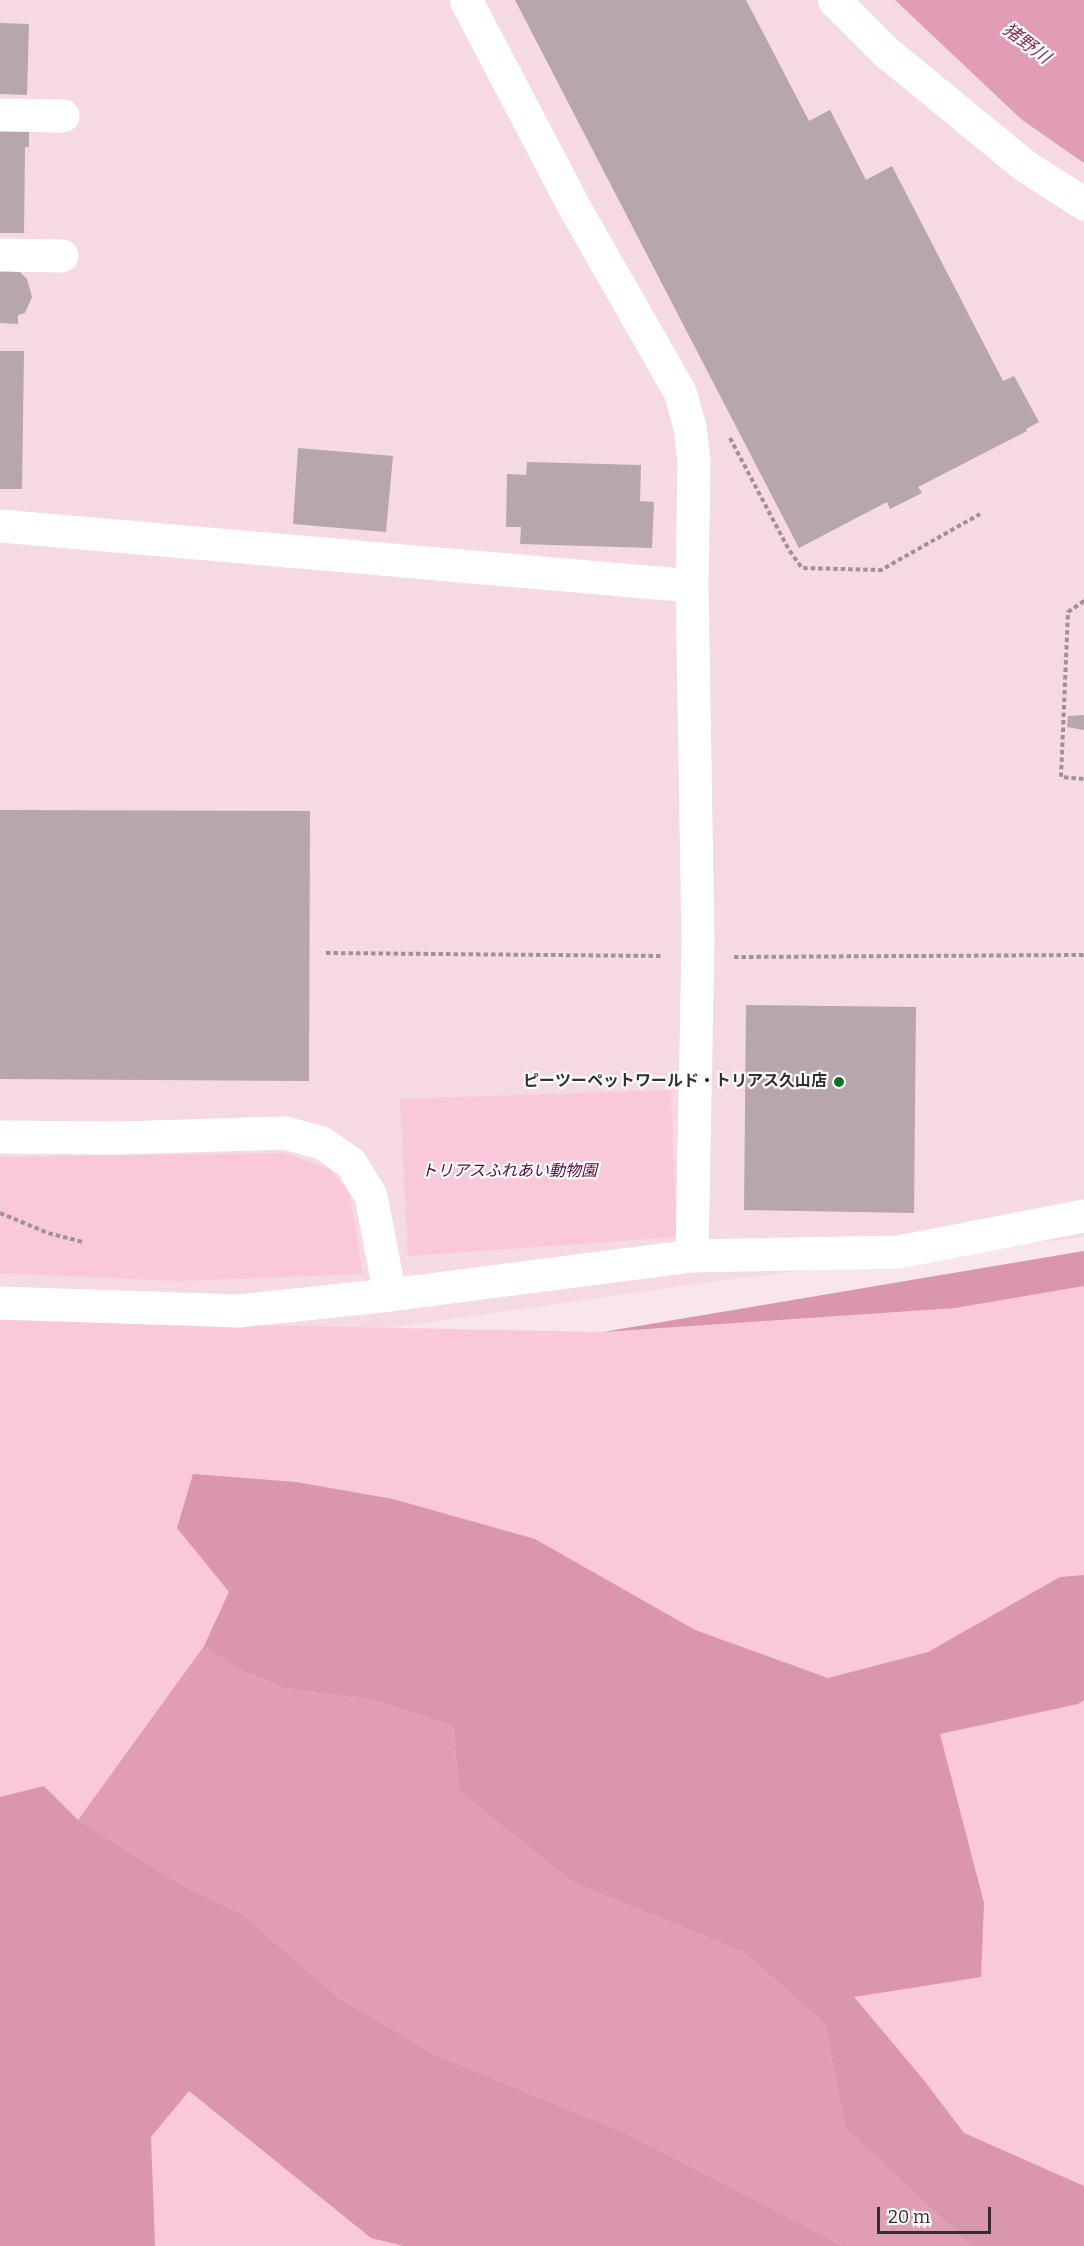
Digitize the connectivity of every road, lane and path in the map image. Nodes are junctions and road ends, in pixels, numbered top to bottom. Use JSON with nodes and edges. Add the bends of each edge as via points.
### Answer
{"nodes":[{"id":1,"x":466,"y":0,"type":"edge"},
{"id":2,"x":834,"y":0,"type":"edge"},
{"id":3,"x":0,"y":115,"type":"edge"},
{"id":4,"x":63,"y":116,"type":"dead end"},
{"id":5,"x":1084,"y":204,"type":"edge"},
{"id":6,"x":0,"y":255,"type":"edge"},
{"id":7,"x":63,"y":256,"type":"dead end"},
{"id":8,"x":980,"y":514,"type":"dead end"},
{"id":9,"x":0,"y":526,"type":"edge"},
{"id":10,"x":789,"y":550,"type":"dead end"},
{"id":11,"x":692,"y":586,"type":"junction"},
{"id":12,"x":1084,"y":601,"type":"edge"},
{"id":13,"x":1084,"y":779,"type":"edge"},
{"id":14,"x":326,"y":953,"type":"dead end"},
{"id":15,"x":1084,"y":955,"type":"edge"},
{"id":16,"x":697,"y":956,"type":"junction"},
{"id":17,"x":0,"y":1137,"type":"edge"},
{"id":18,"x":0,"y":1213,"type":"edge"},
{"id":19,"x":1084,"y":1216,"type":"edge"},
{"id":20,"x":82,"y":1242,"type":"dead end"},
{"id":21,"x":692,"y":1256,"type":"junction"},
{"id":22,"x":390,"y":1295,"type":"junction"},
{"id":23,"x":0,"y":1303,"type":"edge"}],
"edges":[{"from":1,"to":11,"type":"street","via":[[576,210],[680,392],[694,461]]},
{"from":2,"to":5,"type":"street","via":[[886,52],[1017,159]]},
{"from":3,"to":4,"type":"street"},
{"from":6,"to":7,"type":"street"},
{"from":8,"to":10,"type":"path","via":[[880,570],[802,568]]},
{"from":9,"to":11,"type":"street"},
{"from":11,"to":16,"type":"street"},
{"from":12,"to":13,"type":"path","via":[[1068,612],[1062,777]]},
{"from":14,"to":16,"type":"path"},
{"from":15,"to":16,"type":"path"},
{"from":16,"to":21,"type":"street"},
{"from":17,"to":22,"type":"street","via":[[285,1133],[322,1143],[351,1163],[370,1196]]},
{"from":18,"to":20,"type":"path"},
{"from":19,"to":21,"type":"street","via":[[899,1252]]},
{"from":21,"to":22,"type":"street"},
{"from":22,"to":23,"type":"street","via":[[239,1311]]}]}
